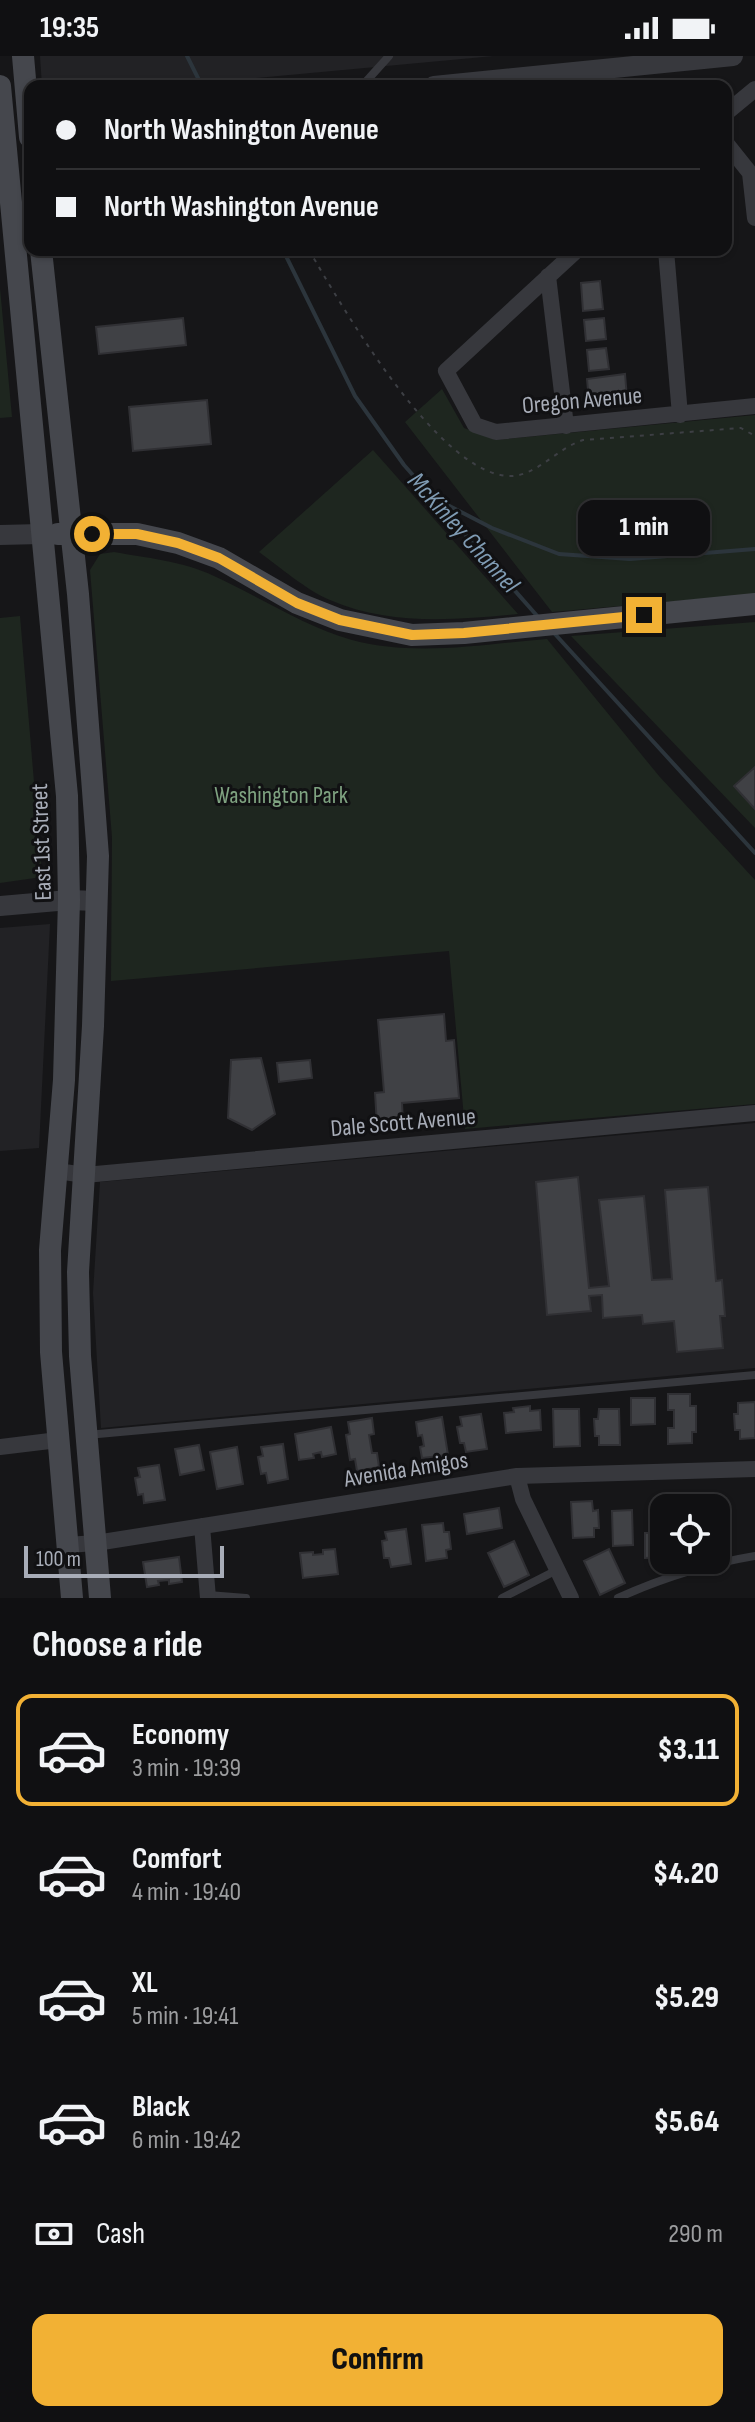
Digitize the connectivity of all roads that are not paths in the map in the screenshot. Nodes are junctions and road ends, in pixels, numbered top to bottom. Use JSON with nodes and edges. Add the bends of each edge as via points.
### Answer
{"nodes":[{"id":1,"x":23,"y":56,"type":"edge"},
{"id":2,"x":389,"y":56,"type":"edge"},
{"id":3,"x":733,"y":56,"type":"edge"},
{"id":4,"x":656,"y":60,"type":"edge"},
{"id":5,"x":599,"y":63,"type":"edge"},
{"id":6,"x":25,"y":80,"type":"edge"},
{"id":7,"x":367,"y":80,"type":"edge"},
{"id":8,"x":477,"y":80,"type":"edge"},
{"id":9,"x":0,"y":86,"type":"edge"},
{"id":10,"x":755,"y":89,"type":"edge"},
{"id":11,"x":732,"y":108,"type":"edge"},
{"id":12,"x":4,"y":124,"type":"junction"},
{"id":13,"x":24,"y":127,"type":"edge"},
{"id":14,"x":732,"y":150,"type":"edge"},
{"id":15,"x":755,"y":218,"type":"edge"},
{"id":16,"x":42,"y":256,"type":"edge"},
{"id":17,"x":570,"y":256,"type":"edge"},
{"id":18,"x":667,"y":256,"type":"edge"},
{"id":19,"x":548,"y":276,"type":"junction"},
{"id":20,"x":755,"y":406,"type":"edge"},
{"id":21,"x":680,"y":415,"type":"junction"},
{"id":22,"x":566,"y":426,"type":"junction"},
{"id":23,"x":70,"y":533,"type":"junction"},
{"id":24,"x":41,"y":534,"type":"junction"},
{"id":25,"x":0,"y":535,"type":"edge"},
{"id":26,"x":755,"y":604,"type":"edge"},
{"id":27,"x":69,"y":900,"type":"junction"},
{"id":28,"x":97,"y":901,"type":"junction"},
{"id":29,"x":0,"y":906,"type":"edge"},
{"id":30,"x":755,"y":1113,"type":"edge"},
{"id":31,"x":57,"y":1171,"type":"junction"},
{"id":32,"x":85,"y":1175,"type":"junction"},
{"id":33,"x":755,"y":1375,"type":"edge"},
{"id":34,"x":86,"y":1436,"type":"junction"},
{"id":35,"x":58,"y":1440,"type":"junction"},
{"id":36,"x":0,"y":1447,"type":"edge"},
{"id":37,"x":755,"y":1469,"type":"edge"},
{"id":38,"x":517,"y":1476,"type":"junction"},
{"id":39,"x":202,"y":1526,"type":"junction"},
{"id":40,"x":96,"y":1543,"type":"junction"},
{"id":41,"x":67,"y":1545,"type":"junction"},
{"id":42,"x":755,"y":1556,"type":"edge"},
{"id":43,"x":557,"y":1570,"type":"junction"},
{"id":44,"x":208,"y":1597,"type":"edge"},
{"id":45,"x":72,"y":1598,"type":"edge"},
{"id":46,"x":100,"y":1598,"type":"edge"},
{"id":47,"x":246,"y":1598,"type":"edge"},
{"id":48,"x":502,"y":1598,"type":"edge"},
{"id":49,"x":571,"y":1598,"type":"edge"},
{"id":50,"x":618,"y":1598,"type":"edge"}],
"edges":[{"from":1,"to":6,"type":"main road"},
{"from":2,"to":7,"type":"lane"},
{"from":3,"to":4,"type":"street"},
{"from":4,"to":5,"type":"street"},
{"from":5,"to":8,"type":"street"},
{"from":9,"to":12,"type":"main road","name":"East 1st Street"},
{"from":10,"to":11,"type":"street"},
{"from":12,"to":13,"type":"street"},
{"from":12,"to":24,"type":"main road","name":"East 1st Street"},
{"from":14,"to":15,"type":"street","via":[[750,173]]},
{"from":16,"to":23,"type":"main road"},
{"from":17,"to":19,"type":"street"},
{"from":18,"to":21,"type":"street"},
{"from":19,"to":22,"type":"street"},
{"from":19,"to":22,"type":"street","name":"Oregon Avenue","via":[[446,371],[475,425],[496,432]]},
{"from":20,"to":21,"type":"street","name":"Oregon Avenue"},
{"from":21,"to":22,"type":"street","name":"Oregon Avenue"},
{"from":23,"to":24,"type":"main road"},
{"from":23,"to":26,"type":"main road","via":[[137,534],[178,543],[219,558],[297,603],[340,620],[412,635]]},
{"from":23,"to":28,"type":"main road","via":[[94,784]]},
{"from":24,"to":25,"type":"street"},
{"from":24,"to":27,"type":"main road","name":"East 1st Street","via":[[67,796]]},
{"from":27,"to":28,"type":"street"},
{"from":27,"to":29,"type":"street"},
{"from":27,"to":31,"type":"main road","name":"East 1st Street"},
{"from":28,"to":32,"type":"main road"},
{"from":30,"to":32,"type":"street","name":"Dale Scott Avenue"},
{"from":31,"to":32,"type":"street","name":"Dale Scott Avenue"},
{"from":31,"to":35,"type":"main road","name":"East 1st Street","via":[[50,1250]]},
{"from":32,"to":34,"type":"main road","via":[[78,1272]]},
{"from":33,"to":34,"type":"lane"},
{"from":34,"to":40,"type":"main road"},
{"from":35,"to":36,"type":"street"},
{"from":35,"to":41,"type":"main road","name":"East 1st Street"},
{"from":37,"to":38,"type":"street","name":"Avenida Amigos"},
{"from":38,"to":39,"type":"street","name":"Avenida Amigos"},
{"from":38,"to":43,"type":"street"},
{"from":39,"to":40,"type":"street","name":"Avenida Amigos"},
{"from":39,"to":44,"type":"street"},
{"from":40,"to":41,"type":"street","name":"Avenida Amigos"},
{"from":40,"to":46,"type":"main road"},
{"from":41,"to":45,"type":"main road","name":"East 1st Street"},
{"from":42,"to":50,"type":"lane","via":[[664,1578]]},
{"from":43,"to":48,"type":"lane"},
{"from":43,"to":49,"type":"street"},
{"from":44,"to":47,"type":"lane"}]}
